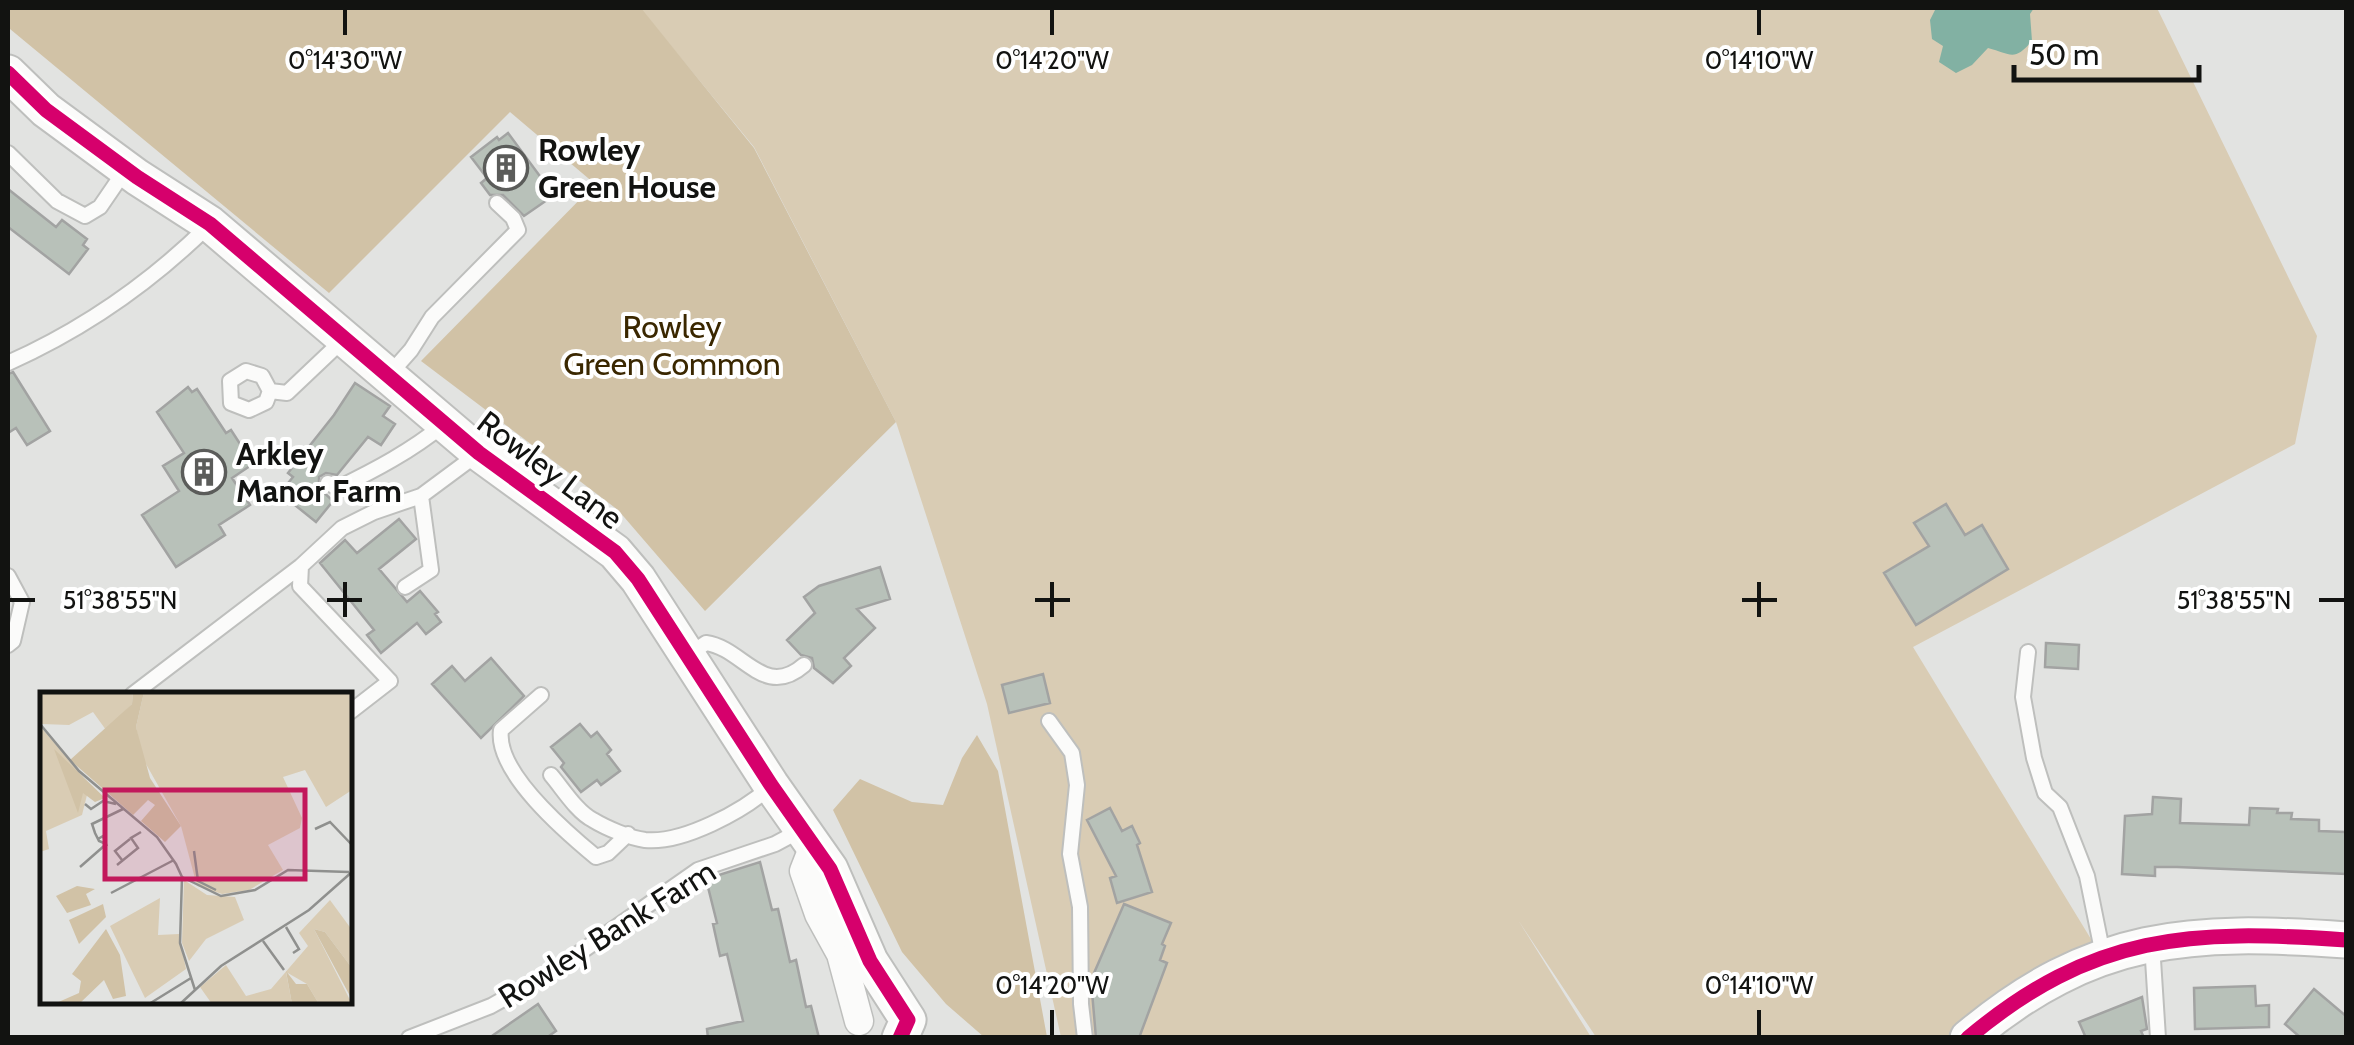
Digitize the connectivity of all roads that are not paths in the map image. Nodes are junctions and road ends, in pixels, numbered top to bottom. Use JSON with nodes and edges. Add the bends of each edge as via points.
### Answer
{"nodes":[{"id":1,"x":8,"y":74,"type":"edge"},
{"id":2,"x":8,"y":153,"type":"edge"},
{"id":3,"x":126,"y":169,"type":"junction"},
{"id":4,"x":496,"y":202,"type":"dead end"},
{"id":5,"x":210,"y":224,"type":"junction"},
{"id":6,"x":344,"y":339,"type":"junction"},
{"id":7,"x":8,"y":362,"type":"edge"},
{"id":8,"x":388,"y":376,"type":"junction"},
{"id":9,"x":270,"y":391,"type":"dead end"},
{"id":10,"x":444,"y":424,"type":"junction"},
{"id":11,"x":479,"y":454,"type":"junction"},
{"id":12,"x":328,"y":482,"type":"dead end"},
{"id":13,"x":421,"y":496,"type":"junction"},
{"id":14,"x":301,"y":566,"type":"junction"},
{"id":15,"x":8,"y":576,"type":"edge"},
{"id":16,"x":406,"y":587,"type":"dead end"},
{"id":17,"x":8,"y":646,"type":"edge"},
{"id":18,"x":2028,"y":652,"type":"dead end"},
{"id":19,"x":687,"y":655,"type":"junction"},
{"id":20,"x":804,"y":666,"type":"dead end"},
{"id":21,"x":136,"y":692,"type":"edge"},
{"id":22,"x":541,"y":694,"type":"dead end"},
{"id":23,"x":352,"y":710,"type":"edge"},
{"id":24,"x":1050,"y":721,"type":"dead end"},
{"id":25,"x":551,"y":775,"type":"dead end"},
{"id":26,"x":772,"y":785,"type":"junction"},
{"id":27,"x":628,"y":834,"type":"junction"},
{"id":28,"x":810,"y":836,"type":"junction"},
{"id":29,"x":2346,"y":940,"type":"edge"},
{"id":30,"x":2152,"y":944,"type":"junction"},
{"id":31,"x":2103,"y":955,"type":"junction"},
{"id":32,"x":859,"y":1021,"type":"dead end"},
{"id":33,"x":913,"y":1032,"type":"edge"},
{"id":34,"x":409,"y":1038,"type":"edge"},
{"id":35,"x":1085,"y":1038,"type":"edge"},
{"id":36,"x":1968,"y":1038,"type":"edge"},
{"id":37,"x":2158,"y":1038,"type":"edge"}],
"edges":[{"from":1,"to":3,"type":"street","name":"Rowley Lane"},
{"from":2,"to":3,"type":"lane","via":[[57,201],[85,216]]},
{"from":3,"to":5,"type":"street","name":"Rowley Lane"},
{"from":4,"to":8,"type":"lane","via":[[518,230],[432,317]]},
{"from":5,"to":6,"type":"street","name":"Rowley Lane"},
{"from":5,"to":7,"type":"lane","via":[[81,326]]},
{"from":6,"to":8,"type":"street","name":"Rowley Lane"},
{"from":6,"to":9,"type":"lane","via":[[287,393]]},
{"from":8,"to":10,"type":"street","name":"Rowley Lane"},
{"from":10,"to":11,"type":"street","name":"Rowley Lane"},
{"from":10,"to":12,"type":"lane","via":[[370,473],[338,488]]},
{"from":11,"to":13,"type":"lane"},
{"from":11,"to":19,"type":"street","name":"Rowley Lane","via":[[614,552]]},
{"from":13,"to":14,"type":"lane","via":[[342,528]]},
{"from":13,"to":16,"type":"lane","via":[[432,570]]},
{"from":14,"to":21,"type":"lane"},
{"from":14,"to":23,"type":"lane","via":[[300,586],[390,681]]},
{"from":15,"to":17,"type":"lane","via":[[22,602]]},
{"from":18,"to":31,"type":"lane","via":[[2023,697],[2034,758],[2087,876]]},
{"from":19,"to":20,"type":"lane","via":[[706,642],[719,644],[775,679]]},
{"from":19,"to":26,"type":"street","name":"Rowley Lane"},
{"from":22,"to":27,"type":"lane","via":[[501,730],[514,770],[553,822],[596,857]]},
{"from":24,"to":35,"type":"lane","via":[[1072,753],[1078,784],[1070,854],[1080,906]]},
{"from":25,"to":27,"type":"lane","via":[[590,820]]},
{"from":26,"to":27,"type":"lane","via":[[719,822],[645,840]]},
{"from":26,"to":28,"type":"street","name":"Rowley Lane"},
{"from":28,"to":32,"type":"street","via":[[804,872],[841,954]]},
{"from":28,"to":33,"type":"street","name":"Rowley Lane","via":[[870,961]]},
{"from":28,"to":34,"type":"lane","name":"Rowley Bank Farm","via":[[698,870],[555,970],[491,1006]]},
{"from":29,"to":30,"type":"street","via":[[2222,935]]},
{"from":30,"to":31,"type":"street"},
{"from":30,"to":37,"type":"lane"},
{"from":31,"to":36,"type":"street","via":[[2007,1005]]}]}
